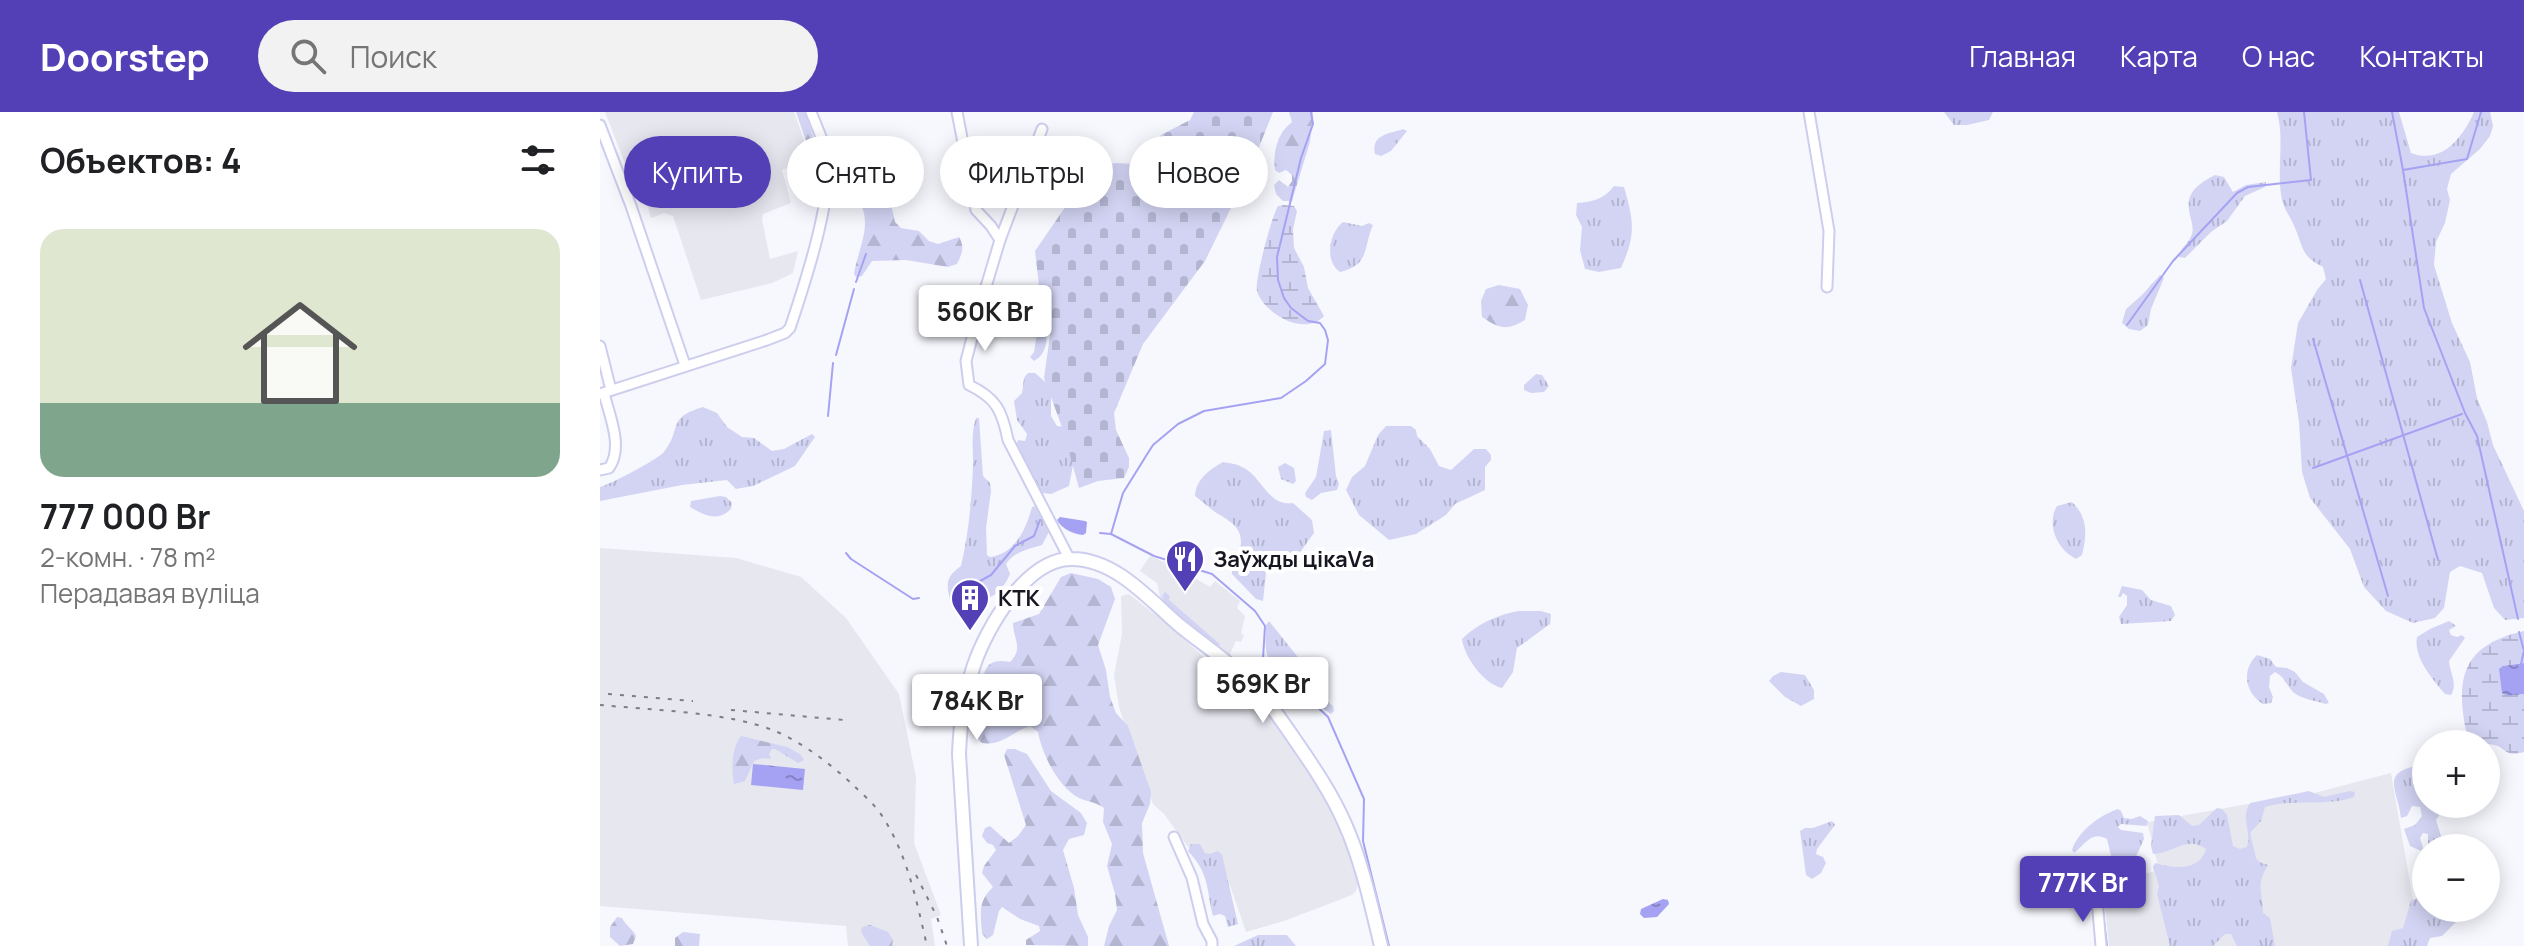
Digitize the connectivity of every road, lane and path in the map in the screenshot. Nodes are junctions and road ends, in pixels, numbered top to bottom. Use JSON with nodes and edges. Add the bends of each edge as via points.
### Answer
{"nodes":[{"id":1,"x":811,"y":112,"type":"edge"},
{"id":2,"x":957,"y":112,"type":"edge"},
{"id":3,"x":1809,"y":112,"type":"edge"},
{"id":4,"x":600,"y":125,"type":"edge"},
{"id":5,"x":1042,"y":129,"type":"dead end"},
{"id":6,"x":1000,"y":240,"type":"junction"},
{"id":7,"x":1827,"y":287,"type":"dead end"},
{"id":8,"x":600,"y":346,"type":"edge"},
{"id":9,"x":685,"y":365,"type":"junction"},
{"id":10,"x":605,"y":392,"type":"edge"},
{"id":11,"x":600,"y":470,"type":"edge"},
{"id":12,"x":1069,"y":558,"type":"junction"},
{"id":13,"x":1174,"y":837,"type":"dead end"},
{"id":14,"x":2097,"y":899,"type":"dead end"},
{"id":15,"x":971,"y":946,"type":"edge"},
{"id":16,"x":1212,"y":946,"type":"edge"},
{"id":17,"x":1381,"y":946,"type":"edge"},
{"id":18,"x":2101,"y":946,"type":"edge"}],
"edges":[{"from":1,"to":9,"type":"street","via":[[828,163],[808,273],[790,328]]},
{"from":2,"to":6,"type":"street","via":[[976,210]]},
{"from":3,"to":7,"type":"street","via":[[1829,231]]},
{"from":4,"to":9,"type":"street"},
{"from":5,"to":6,"type":"street"},
{"from":6,"to":12,"type":"street","via":[[966,361],[969,385],[998,407],[1008,440]]},
{"from":8,"to":10,"type":"street"},
{"from":9,"to":10,"type":"street"},
{"from":10,"to":11,"type":"street","via":[[615,453],[609,468]]},
{"from":12,"to":15,"type":"main road","via":[[1048,564],[1022,585],[1001,610],[974,665],[959,739]]},
{"from":12,"to":17,"type":"main road","via":[[1095,563],[1124,578],[1266,700],[1344,822]]},
{"from":13,"to":16,"type":"street"},
{"from":14,"to":18,"type":"street"}]}
